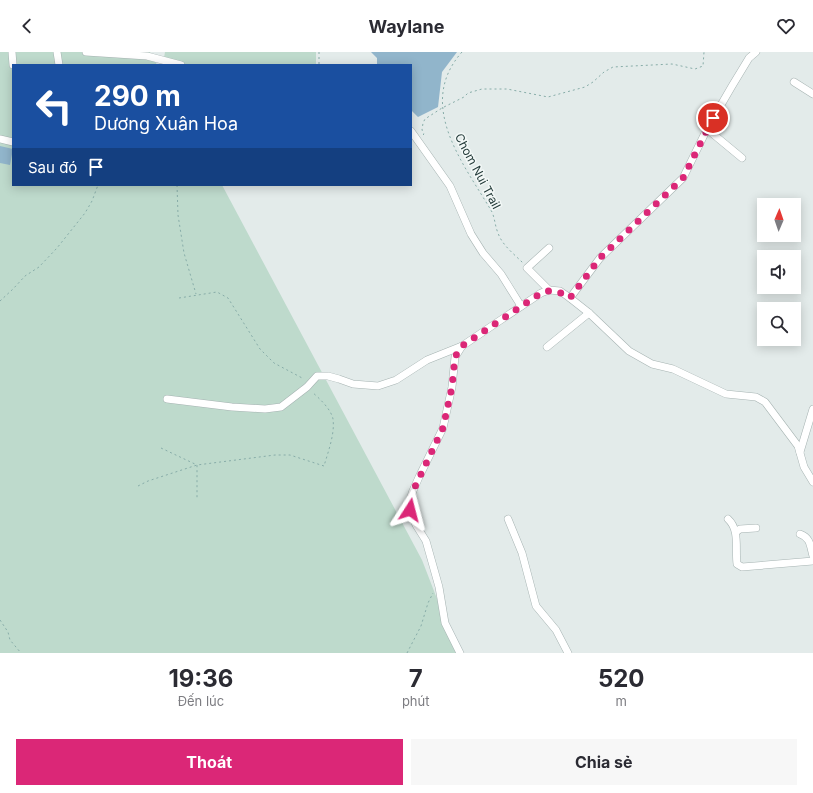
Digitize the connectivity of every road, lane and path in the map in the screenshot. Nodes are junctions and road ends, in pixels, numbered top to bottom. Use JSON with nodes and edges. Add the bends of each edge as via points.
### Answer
{"nodes":[{"id":1,"x":12,"y":52,"type":"edge"},
{"id":2,"x":57,"y":52,"type":"edge"},
{"id":3,"x":86,"y":52,"type":"edge"},
{"id":4,"x":319,"y":52,"type":"edge"},
{"id":5,"x":462,"y":52,"type":"edge"},
{"id":6,"x":704,"y":52,"type":"edge"},
{"id":7,"x":756,"y":52,"type":"edge"},
{"id":8,"x":13,"y":64,"type":"edge"},
{"id":9,"x":59,"y":64,"type":"edge"},
{"id":10,"x":177,"y":64,"type":"edge"},
{"id":11,"x":319,"y":64,"type":"edge"},
{"id":12,"x":794,"y":82,"type":"dead end"},
{"id":13,"x":813,"y":94,"type":"edge"},
{"id":14,"x":442,"y":108,"type":"junction"},
{"id":15,"x":707,"y":129,"type":"junction"},
{"id":16,"x":412,"y":132,"type":"edge"},
{"id":17,"x":0,"y":138,"type":"edge"},
{"id":18,"x":417,"y":139,"type":"junction"},
{"id":19,"x":12,"y":142,"type":"edge"},
{"id":20,"x":742,"y":158,"type":"dead end"},
{"id":21,"x":98,"y":186,"type":"edge"},
{"id":22,"x":177,"y":186,"type":"edge"},
{"id":23,"x":549,"y":248,"type":"dead end"},
{"id":24,"x":527,"y":268,"type":"junction"},
{"id":25,"x":548,"y":290,"type":"junction"},
{"id":26,"x":196,"y":295,"type":"junction"},
{"id":27,"x":179,"y":298,"type":"dead end"},
{"id":28,"x":570,"y":298,"type":"junction"},
{"id":29,"x":0,"y":300,"type":"edge"},
{"id":30,"x":521,"y":306,"type":"junction"},
{"id":31,"x":589,"y":313,"type":"junction"},
{"id":32,"x":462,"y":346,"type":"junction"},
{"id":33,"x":547,"y":347,"type":"dead end"},
{"id":34,"x":308,"y":385,"type":"junction"},
{"id":35,"x":167,"y":399,"type":"dead end"},
{"id":36,"x":813,"y":408,"type":"edge"},
{"id":37,"x":162,"y":448,"type":"dead end"},
{"id":38,"x":800,"y":454,"type":"junction"},
{"id":39,"x":197,"y":465,"type":"junction"},
{"id":40,"x":813,"y":482,"type":"edge"},
{"id":41,"x":138,"y":486,"type":"dead end"},
{"id":42,"x":197,"y":498,"type":"dead end"},
{"id":43,"x":508,"y":519,"type":"dead end"},
{"id":44,"x":728,"y":519,"type":"dead end"},
{"id":45,"x":756,"y":528,"type":"dead end"},
{"id":46,"x":736,"y":532,"type":"junction"},
{"id":47,"x":800,"y":534,"type":"dead end"},
{"id":48,"x":813,"y":556,"type":"edge"},
{"id":49,"x":813,"y":561,"type":"edge"},
{"id":50,"x":440,"y":590,"type":"junction"},
{"id":51,"x":0,"y":620,"type":"edge"},
{"id":52,"x":21,"y":653,"type":"edge"},
{"id":53,"x":407,"y":653,"type":"edge"},
{"id":54,"x":460,"y":653,"type":"edge"},
{"id":55,"x":568,"y":653,"type":"edge"}],
"edges":[{"from":1,"to":8,"type":"street"},
{"from":2,"to":9,"type":"street"},
{"from":3,"to":10,"type":"street","via":[[147,56]]},
{"from":4,"to":11,"type":"path"},
{"from":5,"to":14,"type":"path","name":"Chom Nui Trail","via":[[447,75]]},
{"from":6,"to":14,"type":"path","via":[[704,62],[696,69],[672,64],[613,67],[585,87],[548,97],[507,89],[482,89],[468,93]]},
{"from":7,"to":15,"type":"street","via":[[749,58]]},
{"from":12,"to":13,"type":"street"},
{"from":14,"to":18,"type":"path","via":[[425,120],[422,130],[424,134]]},
{"from":14,"to":24,"type":"path","name":"Chom Nui Trail","via":[[454,148],[493,214],[503,242]]},
{"from":15,"to":20,"type":"street"},
{"from":15,"to":28,"type":"street","via":[[683,178],[600,258]]},
{"from":16,"to":18,"type":"street"},
{"from":17,"to":19,"type":"street"},
{"from":18,"to":30,"type":"street","via":[[450,186],[471,234]]},
{"from":21,"to":29,"type":"path","via":[[85,213],[57,248]]},
{"from":22,"to":26,"type":"path","via":[[178,215],[184,253]]},
{"from":23,"to":24,"type":"street"},
{"from":24,"to":25,"type":"street"},
{"from":25,"to":28,"type":"street","via":[[560,291]]},
{"from":25,"to":30,"type":"street"},
{"from":26,"to":27,"type":"path"},
{"from":26,"to":34,"type":"path","via":[[217,292],[228,298],[260,349],[274,363]]},
{"from":28,"to":31,"type":"street"},
{"from":30,"to":32,"type":"street"},
{"from":31,"to":33,"type":"street"},
{"from":31,"to":38,"type":"street","via":[[629,351],[652,364],[673,369],[726,394],[756,397],[765,402],[798,446]]},
{"from":32,"to":34,"type":"street","via":[[427,360],[396,380],[378,386],[353,384],[328,376],[317,376]]},
{"from":32,"to":50,"type":"street","via":[[455,357],[452,387],[443,428],[410,502],[410,510],[426,542]]},
{"from":34,"to":35,"type":"street","via":[[281,407],[265,409]]},
{"from":34,"to":39,"type":"path","via":[[333,418],[333,432],[324,466],[290,455]]},
{"from":36,"to":38,"type":"street"},
{"from":37,"to":39,"type":"path"},
{"from":38,"to":40,"type":"street"},
{"from":39,"to":41,"type":"path"},
{"from":39,"to":42,"type":"path"},
{"from":43,"to":55,"type":"street","via":[[522,553],[536,606],[556,630]]},
{"from":44,"to":46,"type":"street","via":[[734,524]]},
{"from":45,"to":46,"type":"street","via":[[740,529]]},
{"from":46,"to":49,"type":"street","via":[[737,564],[742,567]]},
{"from":47,"to":48,"type":"street","via":[[808,540]]},
{"from":50,"to":53,"type":"path","via":[[431,595],[421,626]]},
{"from":50,"to":54,"type":"street","via":[[445,623]]},
{"from":51,"to":52,"type":"path","via":[[10,640]]}]}
